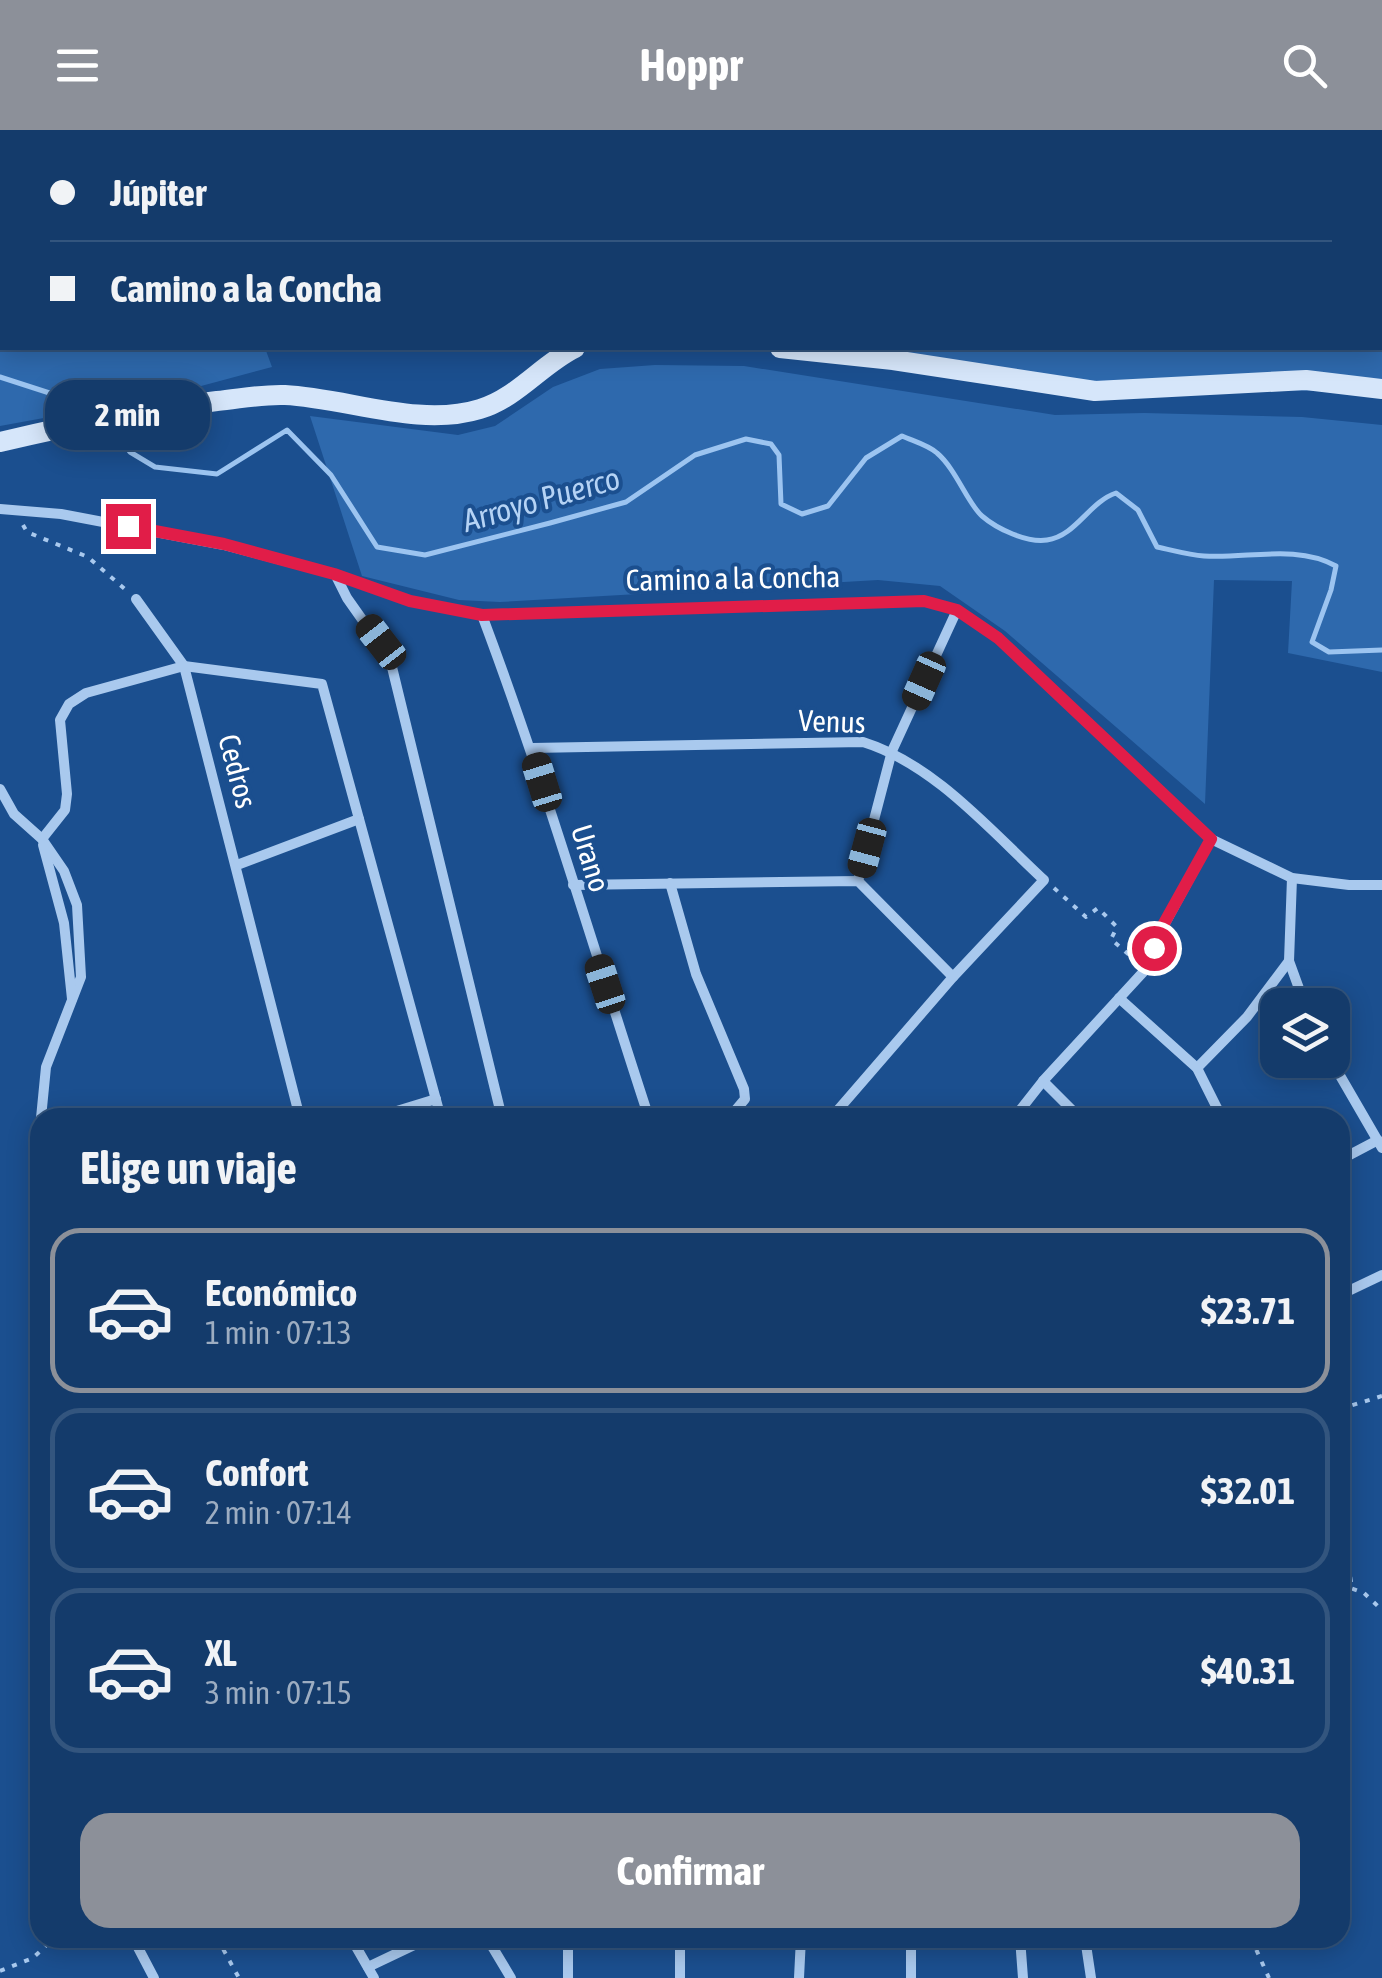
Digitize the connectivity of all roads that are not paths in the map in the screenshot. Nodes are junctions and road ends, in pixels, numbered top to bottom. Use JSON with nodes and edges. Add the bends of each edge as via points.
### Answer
{"nodes":[{"id":1,"x":571,"y":350,"type":"edge"},
{"id":2,"x":799,"y":350,"type":"edge"},
{"id":3,"x":1382,"y":389,"type":"edge"},
{"id":4,"x":0,"y":442,"type":"edge"},
{"id":5,"x":0,"y":509,"type":"edge"},
{"id":6,"x":334,"y":574,"type":"junction"},
{"id":7,"x":136,"y":599,"type":"road end"},
{"id":8,"x":957,"y":610,"type":"junction"},
{"id":9,"x":482,"y":615,"type":"junction"},
{"id":10,"x":184,"y":666,"type":"junction"},
{"id":11,"x":532,"y":748,"type":"junction"},
{"id":12,"x":892,"y":751,"type":"junction"},
{"id":13,"x":0,"y":789,"type":"edge"},
{"id":14,"x":359,"y":819,"type":"junction"},
{"id":15,"x":42,"y":839,"type":"junction"},
{"id":16,"x":1211,"y":839,"type":"junction"},
{"id":17,"x":237,"y":865,"type":"junction"},
{"id":18,"x":1292,"y":878,"type":"junction"},
{"id":19,"x":858,"y":881,"type":"junction"},
{"id":20,"x":670,"y":883,"type":"junction"},
{"id":21,"x":573,"y":885,"type":"junction"},
{"id":22,"x":1382,"y":885,"type":"edge"},
{"id":23,"x":1290,"y":961,"type":"junction"},
{"id":24,"x":954,"y":976,"type":"junction"},
{"id":25,"x":1299,"y":988,"type":"edge"},
{"id":26,"x":1119,"y":998,"type":"junction"},
{"id":27,"x":72,"y":1000,"type":"junction"},
{"id":28,"x":1197,"y":1068,"type":"junction"},
{"id":29,"x":1342,"y":1078,"type":"edge"},
{"id":30,"x":1042,"y":1081,"type":"junction"},
{"id":31,"x":436,"y":1099,"type":"junction"},
{"id":32,"x":42,"y":1108,"type":"edge"},
{"id":33,"x":298,"y":1108,"type":"edge"},
{"id":34,"x":407,"y":1108,"type":"edge"},
{"id":35,"x":438,"y":1108,"type":"edge"},
{"id":36,"x":500,"y":1108,"type":"edge"},
{"id":37,"x":645,"y":1108,"type":"edge"},
{"id":38,"x":738,"y":1108,"type":"edge"},
{"id":39,"x":840,"y":1108,"type":"edge"},
{"id":40,"x":1022,"y":1108,"type":"edge"},
{"id":41,"x":1070,"y":1108,"type":"edge"},
{"id":42,"x":1217,"y":1108,"type":"edge"},
{"id":43,"x":1380,"y":1144,"type":"edge"},
{"id":44,"x":1350,"y":1156,"type":"edge"},
{"id":45,"x":1382,"y":1275,"type":"edge"},
{"id":46,"x":1350,"y":1290,"type":"edge"},
{"id":47,"x":138,"y":1948,"type":"edge"},
{"id":48,"x":357,"y":1948,"type":"edge"},
{"id":49,"x":412,"y":1948,"type":"edge"},
{"id":50,"x":493,"y":1948,"type":"edge"},
{"id":51,"x":568,"y":1948,"type":"edge"},
{"id":52,"x":680,"y":1948,"type":"edge"},
{"id":53,"x":800,"y":1948,"type":"edge"},
{"id":54,"x":911,"y":1948,"type":"edge"},
{"id":55,"x":1021,"y":1948,"type":"edge"},
{"id":56,"x":1087,"y":1948,"type":"edge"},
{"id":57,"x":371,"y":1972,"type":"edge"},
{"id":58,"x":154,"y":1978,"type":"edge"},
{"id":59,"x":511,"y":1978,"type":"edge"},
{"id":60,"x":568,"y":1978,"type":"edge"},
{"id":61,"x":680,"y":1978,"type":"edge"},
{"id":62,"x":799,"y":1978,"type":"edge"},
{"id":63,"x":910,"y":1978,"type":"edge"},
{"id":64,"x":1023,"y":1978,"type":"edge"},
{"id":65,"x":1090,"y":1978,"type":"edge"}],
"edges":[{"from":1,"to":4,"type":"street","via":[[484,408],[457,414],[283,395],[160,408]]},
{"from":2,"to":3,"type":"street","via":[[1095,392],[1306,380]]},
{"from":5,"to":6,"type":"street","name":"Camino a la Concha","via":[[162,532]]},
{"from":6,"to":9,"type":"street","name":"Camino a la Concha","via":[[410,601]]},
{"from":6,"to":36,"type":"street","via":[[390,659]]},
{"from":7,"to":10,"type":"street","name":"Cedros"},
{"from":8,"to":9,"type":"street","name":"Camino a la Concha","via":[[924,601]]},
{"from":8,"to":12,"type":"street"},
{"from":8,"to":16,"type":"street","name":"Camino a la Concha","via":[[998,638]]},
{"from":9,"to":11,"type":"street","name":"Urano"},
{"from":10,"to":14,"type":"street","via":[[322,684]]},
{"from":10,"to":15,"type":"street","via":[[86,693],[70,704],[60,720],[65,810]]},
{"from":10,"to":17,"type":"street","name":"Cedros"},
{"from":11,"to":12,"type":"street","name":"Venus","via":[[863,742]]},
{"from":11,"to":21,"type":"street","name":"Urano"},
{"from":12,"to":19,"type":"street"},
{"from":12,"to":24,"type":"street","name":"Venus","via":[[918,766],[1044,880]]},
{"from":13,"to":15,"type":"street","via":[[14,814]]},
{"from":14,"to":17,"type":"street"},
{"from":14,"to":31,"type":"street"},
{"from":15,"to":27,"type":"street","via":[[64,923]]},
{"from":15,"to":27,"type":"street","via":[[78,905],[81,977]]},
{"from":16,"to":18,"type":"street","name":"Camino a la Concha"},
{"from":16,"to":26,"type":"street","via":[[1146,969]]},
{"from":17,"to":33,"type":"street","name":"Cedros"},
{"from":18,"to":22,"type":"street","name":"Camino a la Concha"},
{"from":18,"to":23,"type":"street"},
{"from":19,"to":20,"type":"street"},
{"from":19,"to":24,"type":"street"},
{"from":20,"to":21,"type":"street"},
{"from":20,"to":38,"type":"street","via":[[696,974],[744,1089]]},
{"from":21,"to":37,"type":"street","name":"Urano"},
{"from":23,"to":25,"type":"street"},
{"from":23,"to":28,"type":"street"},
{"from":24,"to":39,"type":"street"},
{"from":26,"to":28,"type":"street"},
{"from":26,"to":30,"type":"street"},
{"from":27,"to":32,"type":"street","via":[[46,1067]]},
{"from":28,"to":42,"type":"street"},
{"from":29,"to":43,"type":"street"},
{"from":30,"to":40,"type":"street"},
{"from":30,"to":41,"type":"street"},
{"from":31,"to":34,"type":"street"},
{"from":31,"to":35,"type":"street"},
{"from":43,"to":44,"type":"street"},
{"from":45,"to":46,"type":"street"},
{"from":47,"to":58,"type":"street"},
{"from":48,"to":57,"type":"street"},
{"from":49,"to":57,"type":"street"},
{"from":50,"to":59,"type":"street"},
{"from":51,"to":60,"type":"street"},
{"from":52,"to":61,"type":"street"},
{"from":53,"to":62,"type":"street"},
{"from":54,"to":63,"type":"street"},
{"from":55,"to":64,"type":"street"},
{"from":56,"to":65,"type":"street"}]}
